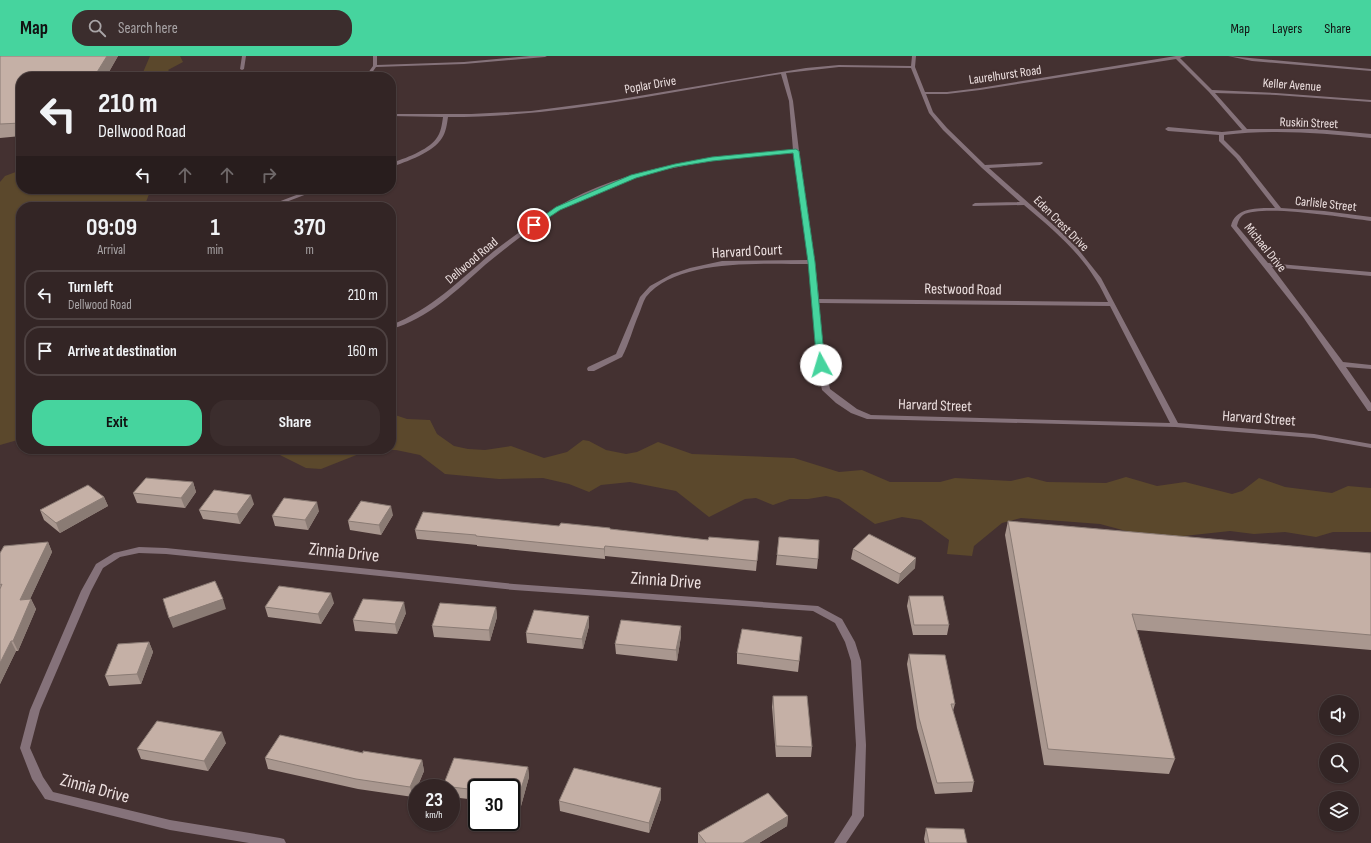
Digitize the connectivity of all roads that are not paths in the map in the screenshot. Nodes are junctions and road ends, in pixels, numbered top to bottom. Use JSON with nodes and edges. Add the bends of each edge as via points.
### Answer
{"nodes":[{"id":1,"x":244,"y":56,"type":"edge"},
{"id":2,"x":375,"y":56,"type":"edge"},
{"id":3,"x":545,"y":56,"type":"edge"},
{"id":4,"x":914,"y":56,"type":"edge"},
{"id":5,"x":1184,"y":56,"type":"edge"},
{"id":6,"x":1230,"y":56,"type":"edge"},
{"id":7,"x":1177,"y":57,"type":"junction"},
{"id":8,"x":509,"y":58,"type":"edge"},
{"id":9,"x":375,"y":66,"type":"junction"},
{"id":10,"x":913,"y":66,"type":"junction"},
{"id":11,"x":242,"y":68,"type":"dead end"},
{"id":12,"x":1371,"y":70,"type":"edge"},
{"id":13,"x":371,"y":72,"type":"edge"},
{"id":14,"x":783,"y":72,"type":"junction"},
{"id":15,"x":1211,"y":91,"type":"junction"},
{"id":16,"x":924,"y":93,"type":"junction"},
{"id":17,"x":1371,"y":101,"type":"edge"},
{"id":18,"x":396,"y":115,"type":"edge"},
{"id":19,"x":446,"y":116,"type":"junction"},
{"id":20,"x":1168,"y":129,"type":"dead end"},
{"id":21,"x":1246,"y":131,"type":"junction"},
{"id":22,"x":1222,"y":134,"type":"junction"},
{"id":23,"x":1371,"y":136,"type":"edge"},
{"id":24,"x":796,"y":151,"type":"junction"},
{"id":25,"x":396,"y":163,"type":"edge"},
{"id":26,"x":1040,"y":163,"type":"dead end"},
{"id":27,"x":984,"y":167,"type":"junction"},
{"id":28,"x":303,"y":194,"type":"edge"},
{"id":29,"x":282,"y":202,"type":"edge"},
{"id":30,"x":1026,"y":203,"type":"junction"},
{"id":31,"x":975,"y":205,"type":"dead end"},
{"id":32,"x":1279,"y":210,"type":"junction"},
{"id":33,"x":1371,"y":219,"type":"edge"},
{"id":34,"x":812,"y":262,"type":"junction"},
{"id":35,"x":1267,"y":265,"type":"junction"},
{"id":36,"x":1371,"y":274,"type":"edge"},
{"id":37,"x":815,"y":301,"type":"junction"},
{"id":38,"x":1112,"y":304,"type":"junction"},
{"id":39,"x":396,"y":325,"type":"edge"},
{"id":40,"x":1341,"y":364,"type":"junction"},
{"id":41,"x":1371,"y":367,"type":"edge"},
{"id":42,"x":591,"y":369,"type":"dead end"},
{"id":43,"x":1371,"y":409,"type":"edge"},
{"id":44,"x":1175,"y":425,"type":"junction"},
{"id":45,"x":1371,"y":446,"type":"edge"},
{"id":46,"x":280,"y":843,"type":"edge"},
{"id":47,"x":840,"y":843,"type":"edge"}],
"edges":[{"from":1,"to":11,"type":"street"},
{"from":2,"to":9,"type":"street"},
{"from":3,"to":8,"type":"street"},
{"from":4,"to":10,"type":"street","name":"Eden Crest Drive"},
{"from":5,"to":7,"type":"street","name":"Laurelhurst Road"},
{"from":6,"to":12,"type":"street"},
{"from":7,"to":15,"type":"street"},
{"from":7,"to":16,"type":"street","name":"Laurelhurst Road","via":[[980,89]]},
{"from":8,"to":9,"type":"street"},
{"from":9,"to":13,"type":"street"},
{"from":10,"to":14,"type":"street","name":"Poplar Drive","via":[[839,66]]},
{"from":10,"to":16,"type":"street","name":"Eden Crest Drive"},
{"from":14,"to":19,"type":"street","name":"Poplar Drive","via":[[559,110]]},
{"from":14,"to":24,"type":"street","name":"Harvard Street","via":[[792,101]]},
{"from":15,"to":17,"type":"street","name":"Keller Avenue"},
{"from":15,"to":21,"type":"street"},
{"from":16,"to":27,"type":"street","name":"Eden Crest Drive","via":[[931,112],[945,130]]},
{"from":18,"to":19,"type":"street","name":"Poplar Drive"},
{"from":19,"to":25,"type":"street","via":[[439,139],[431,146]]},
{"from":20,"to":22,"type":"street"},
{"from":21,"to":22,"type":"street"},
{"from":21,"to":23,"type":"street","name":"Ruskin Street"},
{"from":22,"to":32,"type":"street","via":[[1221,140],[1238,157]]},
{"from":24,"to":34,"type":"street","name":"Harvard Street"},
{"from":24,"to":39,"type":"street","name":"Dellwood Road","via":[[712,159],[675,166],[600,189],[558,208],[510,242],[434,307]]},
{"from":26,"to":27,"type":"street"},
{"from":27,"to":30,"type":"street","name":"Eden Crest Drive"},
{"from":28,"to":29,"type":"street"},
{"from":30,"to":31,"type":"street"},
{"from":30,"to":38,"type":"street","name":"Eden Crest Drive","via":[[1076,250],[1099,279]]},
{"from":32,"to":33,"type":"street","name":"Carlisle Street"},
{"from":32,"to":35,"type":"street","name":"Michael Drive","via":[[1253,210],[1235,219],[1234,226]]},
{"from":34,"to":37,"type":"street","name":"Harvard Street"},
{"from":34,"to":42,"type":"street","name":"Harvard Court","via":[[722,263],[674,275],[652,288],[642,298],[619,355]]},
{"from":35,"to":36,"type":"street"},
{"from":35,"to":40,"type":"street","name":"Michael Drive"},
{"from":37,"to":38,"type":"street","name":"Restwood Road"},
{"from":37,"to":44,"type":"street","name":"Harvard Street","via":[[826,390],[854,411],[870,417]]},
{"from":38,"to":44,"type":"street","name":"Eden Crest Drive"},
{"from":40,"to":41,"type":"street"},
{"from":40,"to":43,"type":"street","name":"Michael Drive"},
{"from":44,"to":45,"type":"street","name":"Harvard Street","via":[[1314,436]]},
{"from":46,"to":47,"type":"street","name":"Zinnia Drive","via":[[170,825],[49,796],[38,779],[25,748],[35,710],[99,566],[117,555],[139,550],[166,551],[514,587],[815,608],[839,621],[856,661],[861,745],[858,816]]}]}
